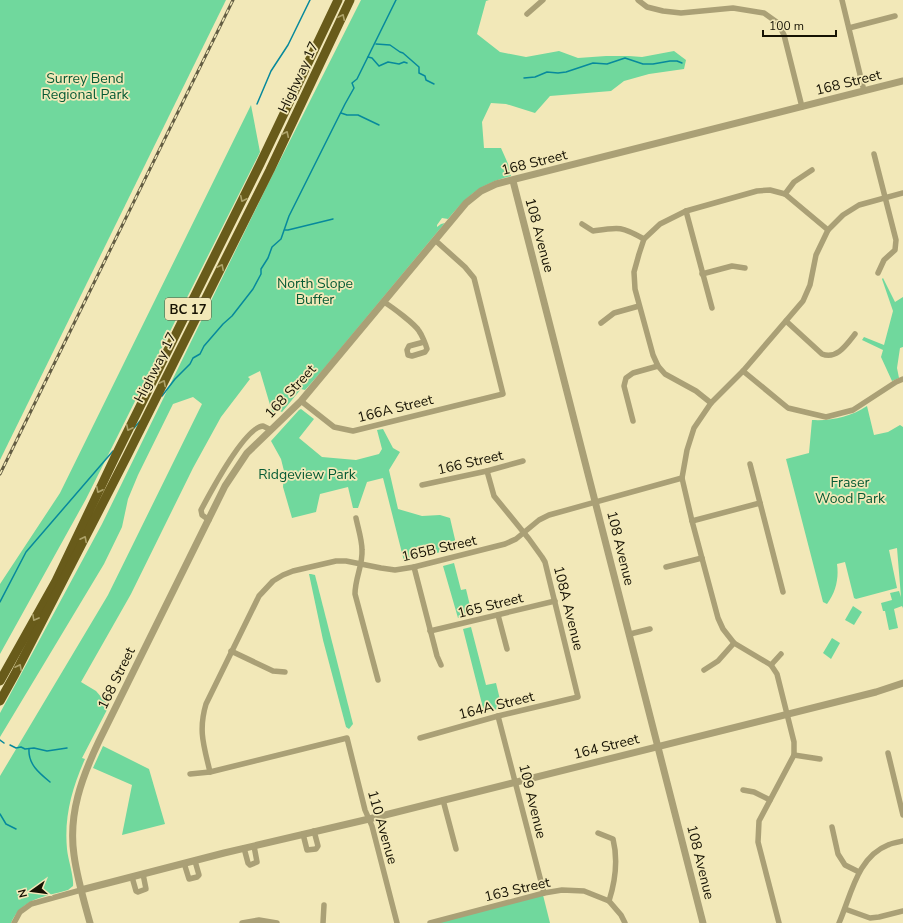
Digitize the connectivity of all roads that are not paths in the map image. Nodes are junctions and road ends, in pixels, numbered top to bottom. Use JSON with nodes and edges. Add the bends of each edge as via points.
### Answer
{"nodes":[{"id":1,"x":338,"y":0,"type":"edge"},
{"id":2,"x":350,"y":0,"type":"edge"},
{"id":3,"x":543,"y":0,"type":"edge"},
{"id":4,"x":638,"y":0,"type":"edge"},
{"id":5,"x":842,"y":0,"type":"edge"},
{"id":6,"x":527,"y":14,"type":"dead end"},
{"id":7,"x":895,"y":16,"type":"dead end"},
{"id":8,"x":849,"y":28,"type":"junction"},
{"id":9,"x":903,"y":82,"type":"edge"},
{"id":10,"x":864,"y":91,"type":"junction"},
{"id":11,"x":802,"y":107,"type":"junction"},
{"id":12,"x":874,"y":154,"type":"dead end"},
{"id":13,"x":812,"y":170,"type":"dead end"},
{"id":14,"x":513,"y":180,"type":"junction"},
{"id":15,"x":903,"y":193,"type":"edge"},
{"id":16,"x":785,"y":194,"type":"junction"},
{"id":17,"x":886,"y":198,"type":"junction"},
{"id":18,"x":686,"y":210,"type":"junction"},
{"id":19,"x":582,"y":224,"type":"dead end"},
{"id":20,"x":828,"y":230,"type":"junction"},
{"id":21,"x":644,"y":239,"type":"junction"},
{"id":22,"x":436,"y":241,"type":"junction"},
{"id":23,"x":745,"y":268,"type":"dead end"},
{"id":24,"x":878,"y":273,"type":"dead end"},
{"id":25,"x":702,"y":274,"type":"junction"},
{"id":26,"x":384,"y":302,"type":"junction"},
{"id":27,"x":639,"y":306,"type":"junction"},
{"id":28,"x":712,"y":308,"type":"dead end"},
{"id":29,"x":786,"y":321,"type":"junction"},
{"id":30,"x":601,"y":323,"type":"dead end"},
{"id":31,"x":855,"y":334,"type":"dead end"},
{"id":32,"x":424,"y":342,"type":"dead end"},
{"id":33,"x":658,"y":366,"type":"junction"},
{"id":34,"x":742,"y":371,"type":"junction"},
{"id":35,"x":903,"y":379,"type":"edge"},
{"id":36,"x":301,"y":401,"type":"junction"},
{"id":37,"x":710,"y":403,"type":"junction"},
{"id":38,"x":633,"y":421,"type":"dead end"},
{"id":39,"x":271,"y":430,"type":"junction"},
{"id":40,"x":523,"y":461,"type":"dead end"},
{"id":41,"x":750,"y":464,"type":"dead end"},
{"id":42,"x":487,"y":471,"type":"junction"},
{"id":43,"x":682,"y":478,"type":"junction"},
{"id":44,"x":422,"y":485,"type":"dead end"},
{"id":45,"x":596,"y":502,"type":"junction"},
{"id":46,"x":760,"y":503,"type":"junction"},
{"id":47,"x":356,"y":518,"type":"dead end"},
{"id":48,"x":208,"y":520,"type":"junction"},
{"id":49,"x":692,"y":521,"type":"junction"},
{"id":50,"x":524,"y":533,"type":"junction"},
{"id":51,"x":702,"y":558,"type":"junction"},
{"id":52,"x":361,"y":563,"type":"junction"},
{"id":53,"x":414,"y":567,"type":"junction"},
{"id":54,"x":666,"y":567,"type":"dead end"},
{"id":55,"x":783,"y":592,"type":"dead end"},
{"id":56,"x":555,"y":601,"type":"junction"},
{"id":57,"x":498,"y":615,"type":"junction"},
{"id":58,"x":650,"y":629,"type":"dead end"},
{"id":59,"x":430,"y":631,"type":"junction"},
{"id":60,"x":630,"y":634,"type":"junction"},
{"id":61,"x":734,"y":643,"type":"junction"},
{"id":62,"x":507,"y":648,"type":"dead end"},
{"id":63,"x":231,"y":651,"type":"junction"},
{"id":64,"x":781,"y":654,"type":"dead end"},
{"id":65,"x":441,"y":665,"type":"dead end"},
{"id":66,"x":770,"y":665,"type":"junction"},
{"id":67,"x":704,"y":670,"type":"dead end"},
{"id":68,"x":285,"y":672,"type":"dead end"},
{"id":69,"x":378,"y":680,"type":"dead end"},
{"id":70,"x":0,"y":681,"type":"edge"},
{"id":71,"x":903,"y":683,"type":"edge"},
{"id":72,"x":578,"y":697,"type":"joint"},
{"id":73,"x":0,"y":701,"type":"edge"},
{"id":74,"x":787,"y":714,"type":"junction"},
{"id":75,"x":498,"y":716,"type":"junction"},
{"id":76,"x":420,"y":738,"type":"dead end"},
{"id":77,"x":658,"y":747,"type":"junction"},
{"id":78,"x":888,"y":753,"type":"dead end"},
{"id":79,"x":794,"y":755,"type":"junction"},
{"id":80,"x":820,"y":759,"type":"dead end"},
{"id":81,"x":210,"y":772,"type":"junction"},
{"id":82,"x":190,"y":774,"type":"dead end"},
{"id":83,"x":516,"y":782,"type":"junction"},
{"id":84,"x":743,"y":790,"type":"dead end"},
{"id":85,"x":443,"y":800,"type":"junction"},
{"id":86,"x":770,"y":800,"type":"junction"},
{"id":87,"x":903,"y":815,"type":"edge"},
{"id":88,"x":369,"y":818,"type":"junction"},
{"id":89,"x":832,"y":827,"type":"dead end"},
{"id":90,"x":314,"y":831,"type":"junction"},
{"id":91,"x":598,"y":833,"type":"dead end"},
{"id":92,"x":303,"y":834,"type":"junction"},
{"id":93,"x":903,"y":841,"type":"edge"},
{"id":94,"x":254,"y":846,"type":"junction"},
{"id":95,"x":244,"y":848,"type":"junction"},
{"id":96,"x":456,"y":849,"type":"dead end"},
{"id":97,"x":195,"y":861,"type":"junction"},
{"id":98,"x":184,"y":864,"type":"junction"},
{"id":99,"x":859,"y":872,"type":"junction"},
{"id":100,"x":143,"y":874,"type":"junction"},
{"id":101,"x":132,"y":877,"type":"junction"},
{"id":102,"x":81,"y":890,"type":"junction"},
{"id":103,"x":544,"y":893,"type":"junction"},
{"id":104,"x":609,"y":902,"type":"junction"},
{"id":105,"x":324,"y":905,"type":"dead end"},
{"id":106,"x":845,"y":909,"type":"junction"},
{"id":107,"x":903,"y":911,"type":"edge"},
{"id":108,"x":14,"y":923,"type":"edge"},
{"id":109,"x":90,"y":923,"type":"edge"},
{"id":110,"x":242,"y":923,"type":"edge"},
{"id":111,"x":277,"y":923,"type":"edge"},
{"id":112,"x":323,"y":923,"type":"edge"},
{"id":113,"x":396,"y":923,"type":"edge"},
{"id":114,"x":430,"y":923,"type":"edge"},
{"id":115,"x":625,"y":923,"type":"edge"},
{"id":116,"x":703,"y":923,"type":"edge"},
{"id":117,"x":779,"y":923,"type":"edge"},
{"id":118,"x":839,"y":923,"type":"edge"}],
"edges":[{"from":1,"to":70,"type":"highway","name":"Highway 17","number":"BC 17","one_way":true,"via":[[56,581]]},
{"from":73,"to":2,"type":"highway","name":"Highway 17","number":"BC 17","one_way":true,"via":[[127,456],[270,170]]},
{"from":3,"to":6,"type":"street"},
{"from":4,"to":11,"type":"street","via":[[647,7],[681,13],[733,8],[764,13],[778,23],[784,35]]},
{"from":5,"to":8,"type":"street"},
{"from":7,"to":8,"type":"street"},
{"from":8,"to":10,"type":"street"},
{"from":9,"to":10,"type":"street","name":"168 Street"},
{"from":10,"to":11,"type":"street","name":"168 Street"},
{"from":11,"to":14,"type":"street","name":"168 Street"},
{"from":12,"to":17,"type":"street"},
{"from":13,"to":16,"type":"street","via":[[794,182]]},
{"from":14,"to":22,"type":"street","name":"168 Street","via":[[481,191],[466,203]]},
{"from":14,"to":45,"type":"street","name":"108 Avenue"},
{"from":15,"to":17,"type":"street"},
{"from":16,"to":18,"type":"street","via":[[770,190],[757,191]]},
{"from":16,"to":20,"type":"street"},
{"from":17,"to":20,"type":"street","via":[[859,205],[843,215]]},
{"from":17,"to":24,"type":"street","via":[[896,240],[895,250],[884,260]]},
{"from":18,"to":21,"type":"street","via":[[660,224]]},
{"from":18,"to":25,"type":"street"},
{"from":19,"to":21,"type":"street","via":[[593,231],[619,228],[628,230]]},
{"from":20,"to":29,"type":"street","via":[[816,255],[810,285],[803,301]]},
{"from":21,"to":27,"type":"street","via":[[634,272]]},
{"from":22,"to":26,"type":"street","name":"168 Street"},
{"from":22,"to":36,"type":"street","name":"166A Street","via":[[474,278],[503,394],[353,431],[334,427]]},
{"from":23,"to":25,"type":"street","via":[[732,266]]},
{"from":25,"to":28,"type":"street"},
{"from":26,"to":32,"type":"street","via":[[419,331]]},
{"from":26,"to":36,"type":"street","name":"168 Street"},
{"from":27,"to":30,"type":"street","via":[[614,313]]},
{"from":27,"to":33,"type":"street"},
{"from":29,"to":31,"type":"street","via":[[822,354],[830,356],[837,353]]},
{"from":29,"to":34,"type":"street"},
{"from":33,"to":37,"type":"street","via":[[665,374],[696,391]]},
{"from":33,"to":38,"type":"street","via":[[632,373],[626,378],[624,386]]},
{"from":34,"to":35,"type":"street","via":[[788,408],[826,416],[853,410]]},
{"from":34,"to":37,"type":"street"},
{"from":36,"to":39,"type":"street","name":"168 Street"},
{"from":37,"to":43,"type":"street","via":[[694,428]]},
{"from":39,"to":48,"type":"street","name":"168 Street","via":[[247,453],[225,486]]},
{"from":39,"to":48,"type":"street","name":"168 Street","via":[[263,426],[256,428],[228,462],[201,510],[202,515]]},
{"from":40,"to":42,"type":"street","name":"166 Street"},
{"from":41,"to":46,"type":"street"},
{"from":42,"to":44,"type":"street","name":"166 Street"},
{"from":42,"to":50,"type":"street","name":"108A Avenue","via":[[494,496]]},
{"from":43,"to":45,"type":"street","name":"165B Street"},
{"from":43,"to":49,"type":"street"},
{"from":45,"to":50,"type":"street","name":"165B Street","via":[[549,515]]},
{"from":45,"to":60,"type":"street","name":"108 Avenue"},
{"from":46,"to":49,"type":"street"},
{"from":46,"to":55,"type":"street"},
{"from":47,"to":52,"type":"street","via":[[362,549]]},
{"from":48,"to":102,"type":"street","name":"168 Street","via":[[82,779],[74,813],[73,832],[74,854]]},
{"from":49,"to":51,"type":"street"},
{"from":50,"to":53,"type":"street","name":"165B Street","via":[[498,546]]},
{"from":50,"to":56,"type":"street","name":"108A Avenue","via":[[545,562]]},
{"from":51,"to":54,"type":"street"},
{"from":51,"to":61,"type":"street","via":[[718,618]]},
{"from":52,"to":53,"type":"street","name":"165B Street","via":[[395,570]]},
{"from":52,"to":63,"type":"street","name":"165B Street","via":[[336,561],[283,575],[259,596]]},
{"from":52,"to":69,"type":"street","via":[[355,594]]},
{"from":53,"to":59,"type":"street"},
{"from":56,"to":57,"type":"street","name":"165 Street"},
{"from":56,"to":72,"type":"street","name":"108A Avenue"},
{"from":57,"to":59,"type":"street","name":"165 Street"},
{"from":57,"to":62,"type":"street"},
{"from":58,"to":60,"type":"street"},
{"from":59,"to":65,"type":"street"},
{"from":60,"to":77,"type":"street","name":"108 Avenue"},
{"from":61,"to":66,"type":"street"},
{"from":61,"to":67,"type":"street","via":[[718,661]]},
{"from":63,"to":68,"type":"street","via":[[273,671]]},
{"from":63,"to":81,"type":"street","name":"165B Street","via":[[202,718],[201,734]]},
{"from":64,"to":66,"type":"street"},
{"from":66,"to":74,"type":"street","via":[[777,674]]},
{"from":71,"to":74,"type":"street","name":"164 Street"},
{"from":72,"to":75,"type":"street","name":"164A Street"},
{"from":74,"to":77,"type":"street","name":"164 Street"},
{"from":74,"to":79,"type":"street","via":[[794,742]]},
{"from":75,"to":76,"type":"street","name":"164A Street"},
{"from":75,"to":83,"type":"street","name":"109 Avenue"},
{"from":77,"to":83,"type":"street","name":"164 Street"},
{"from":77,"to":116,"type":"street","name":"108 Avenue"},
{"from":78,"to":87,"type":"street"},
{"from":79,"to":80,"type":"street"},
{"from":79,"to":86,"type":"street"},
{"from":81,"to":82,"type":"street"},
{"from":81,"to":88,"type":"street","name":"110 Avenue","via":[[347,738]]},
{"from":83,"to":85,"type":"street","name":"164 Street"},
{"from":83,"to":103,"type":"street","name":"109 Avenue"},
{"from":84,"to":86,"type":"street"},
{"from":85,"to":88,"type":"street","name":"164 Street"},
{"from":85,"to":96,"type":"street"},
{"from":86,"to":117,"type":"street","via":[[759,821],[758,842]]},
{"from":88,"to":90,"type":"street","name":"164 Street"},
{"from":88,"to":113,"type":"street","name":"110 Avenue"},
{"from":89,"to":99,"type":"street","via":[[838,854],[845,865]]},
{"from":90,"to":92,"type":"street","name":"164 Street"},
{"from":90,"to":92,"type":"street","via":[[318,846],[316,849],[308,850]]},
{"from":91,"to":104,"type":"street","via":[[613,839],[616,851],[613,889]]},
{"from":92,"to":94,"type":"street","name":"164 Street"},
{"from":93,"to":99,"type":"street","via":[[887,845],[874,853]]},
{"from":94,"to":95,"type":"street","name":"164 Street"},
{"from":94,"to":95,"type":"street","via":[[257,862],[250,864]]},
{"from":95,"to":97,"type":"street","name":"164 Street"},
{"from":97,"to":98,"type":"street","name":"164 Street"},
{"from":97,"to":98,"type":"street","via":[[199,875],[197,877],[189,879]]},
{"from":98,"to":100,"type":"street","name":"164 Street"},
{"from":99,"to":106,"type":"street"},
{"from":100,"to":101,"type":"street","name":"164 Street"},
{"from":100,"to":101,"type":"street","via":[[146,888],[138,892]]},
{"from":101,"to":102,"type":"street","name":"164 Street"},
{"from":102,"to":108,"type":"street","name":"164 Street","via":[[31,904],[20,912]]},
{"from":102,"to":109,"type":"street","name":"168 Street"},
{"from":103,"to":104,"type":"street","name":"163 Street","via":[[562,890],[584,892]]},
{"from":103,"to":114,"type":"street","name":"163 Street"},
{"from":104,"to":115,"type":"street","via":[[622,915]]},
{"from":105,"to":112,"type":"street"},
{"from":106,"to":107,"type":"street","via":[[870,918]]},
{"from":106,"to":118,"type":"street"},
{"from":110,"to":111,"type":"street","via":[[259,920]]}]}
